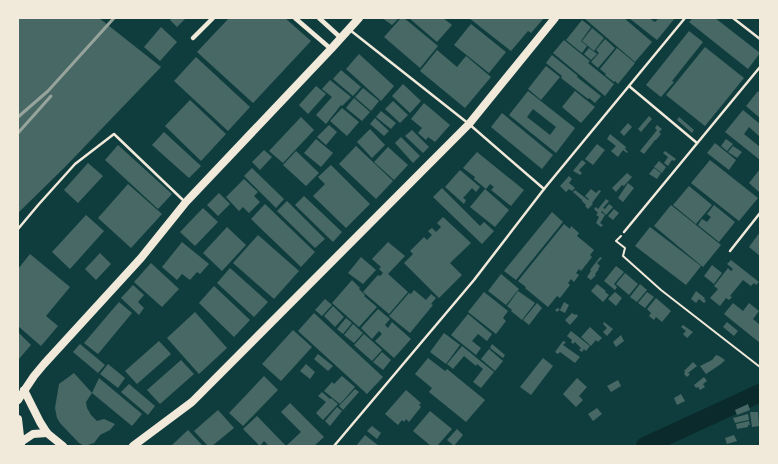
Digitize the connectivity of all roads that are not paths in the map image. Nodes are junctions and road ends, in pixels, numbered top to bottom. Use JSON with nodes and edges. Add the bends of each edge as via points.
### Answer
{"nodes":[{"id":1,"x":213,"y":18,"type":"edge"},
{"id":2,"x":295,"y":18,"type":"edge"},
{"id":3,"x":319,"y":18,"type":"edge"},
{"id":4,"x":359,"y":18,"type":"edge"},
{"id":5,"x":555,"y":18,"type":"edge"},
{"id":6,"x":685,"y":18,"type":"edge"},
{"id":7,"x":733,"y":18,"type":"edge"},
{"id":8,"x":349,"y":29,"type":"junction"},
{"id":9,"x":194,"y":38,"type":"dead end"},
{"id":10,"x":341,"y":38,"type":"junction"},
{"id":11,"x":760,"y":39,"type":"edge"},
{"id":12,"x":331,"y":49,"type":"junction"},
{"id":13,"x":760,"y":67,"type":"edge"},
{"id":14,"x":629,"y":86,"type":"junction"},
{"id":15,"x":469,"y":124,"type":"junction"},
{"id":16,"x":697,"y":143,"type":"junction"},
{"id":17,"x":544,"y":189,"type":"junction"},
{"id":18,"x":186,"y":202,"type":"junction"},
{"id":19,"x":760,"y":214,"type":"edge"},
{"id":20,"x":18,"y":229,"type":"edge"},
{"id":21,"x":624,"y":232,"type":"road end"},
{"id":22,"x":730,"y":251,"type":"dead end"},
{"id":23,"x":21,"y":390,"type":"edge"},
{"id":24,"x":18,"y":400,"type":"edge"},
{"id":25,"x":18,"y":419,"type":"edge"},
{"id":26,"x":47,"y":433,"type":"junction"},
{"id":27,"x":21,"y":444,"type":"edge"},
{"id":28,"x":63,"y":446,"type":"edge"},
{"id":29,"x":133,"y":446,"type":"edge"},
{"id":30,"x":334,"y":446,"type":"edge"}],
"edges":[{"from":1,"to":9,"type":"street"},
{"from":2,"to":12,"type":"street"},
{"from":3,"to":10,"type":"street"},
{"from":4,"to":8,"type":"highway"},
{"from":5,"to":15,"type":"highway"},
{"from":6,"to":14,"type":"lane"},
{"from":7,"to":11,"type":"lane"},
{"from":8,"to":10,"type":"highway"},
{"from":8,"to":15,"type":"lane"},
{"from":10,"to":12,"type":"highway"},
{"from":12,"to":18,"type":"highway"},
{"from":13,"to":16,"type":"lane"},
{"from":14,"to":16,"type":"lane"},
{"from":14,"to":17,"type":"lane"},
{"from":15,"to":17,"type":"lane"},
{"from":15,"to":29,"type":"highway","via":[[192,402]]},
{"from":16,"to":21,"type":"lane"},
{"from":17,"to":30,"type":"lane","via":[[474,280]]},
{"from":18,"to":20,"type":"lane","via":[[114,134],[75,164]]},
{"from":18,"to":23,"type":"highway","via":[[141,258]]},
{"from":19,"to":22,"type":"lane"},
{"from":23,"to":24,"type":"highway"},
{"from":23,"to":26,"type":"highway"},
{"from":25,"to":27,"type":"highway"},
{"from":26,"to":27,"type":"highway","via":[[33,434]]},
{"from":26,"to":28,"type":"highway"}]}
